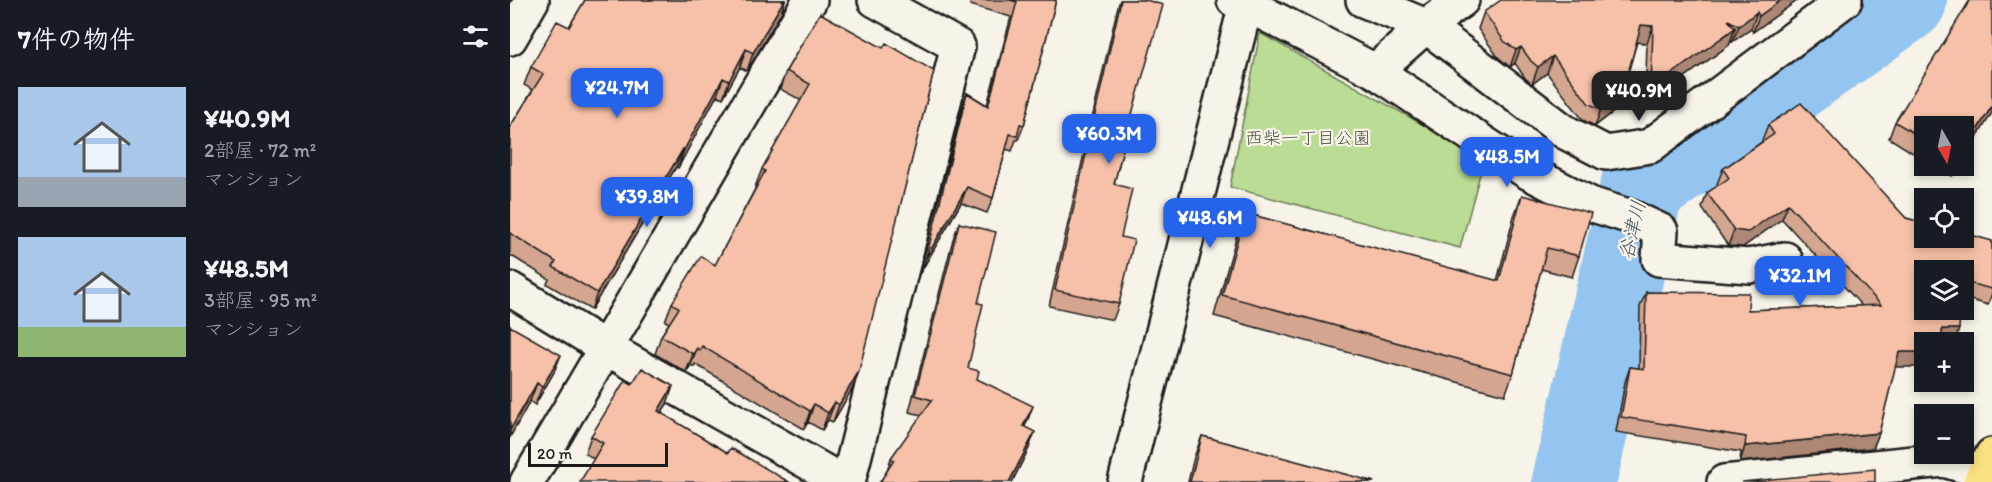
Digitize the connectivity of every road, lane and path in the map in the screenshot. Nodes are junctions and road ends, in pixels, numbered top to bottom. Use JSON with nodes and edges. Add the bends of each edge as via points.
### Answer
{"nodes":[{"id":1,"x":532,"y":0,"type":"edge"},
{"id":2,"x":810,"y":0,"type":"edge"},
{"id":3,"x":875,"y":0,"type":"edge"},
{"id":4,"x":1363,"y":0,"type":"edge"},
{"id":5,"x":1462,"y":0,"type":"edge"},
{"id":6,"x":1845,"y":0,"type":"edge"},
{"id":7,"x":1240,"y":2,"type":"edge"},
{"id":8,"x":1426,"y":26,"type":"junction"},
{"id":9,"x":510,"y":38,"type":"edge"},
{"id":10,"x":1376,"y":71,"type":"junction"},
{"id":11,"x":1785,"y":259,"type":"dead end"},
{"id":12,"x":510,"y":289,"type":"edge"},
{"id":13,"x":606,"y":348,"type":"junction"},
{"id":14,"x":1985,"y":470,"type":"edge"},
{"id":15,"x":527,"y":482,"type":"edge"},
{"id":16,"x":843,"y":482,"type":"edge"},
{"id":17,"x":848,"y":482,"type":"edge"},
{"id":18,"x":1125,"y":482,"type":"edge"},
{"id":19,"x":1724,"y":482,"type":"edge"}],
"edges":[{"from":1,"to":9,"type":"street"},
{"from":2,"to":13,"type":"street"},
{"from":3,"to":17,"type":"street","via":[[957,46]]},
{"from":4,"to":8,"type":"street"},
{"from":5,"to":8,"type":"street"},
{"from":6,"to":8,"type":"street","via":[[1650,146],[1606,153],[1565,132]]},
{"from":7,"to":10,"type":"street"},
{"from":7,"to":18,"type":"street"},
{"from":8,"to":10,"type":"street"},
{"from":10,"to":11,"type":"street","via":[[1526,171],[1590,204],[1661,231],[1659,259],[1749,266]]},
{"from":12,"to":13,"type":"street"},
{"from":13,"to":15,"type":"street"},
{"from":13,"to":16,"type":"street"},
{"from":14,"to":19,"type":"street","via":[[1944,460]]}]}
